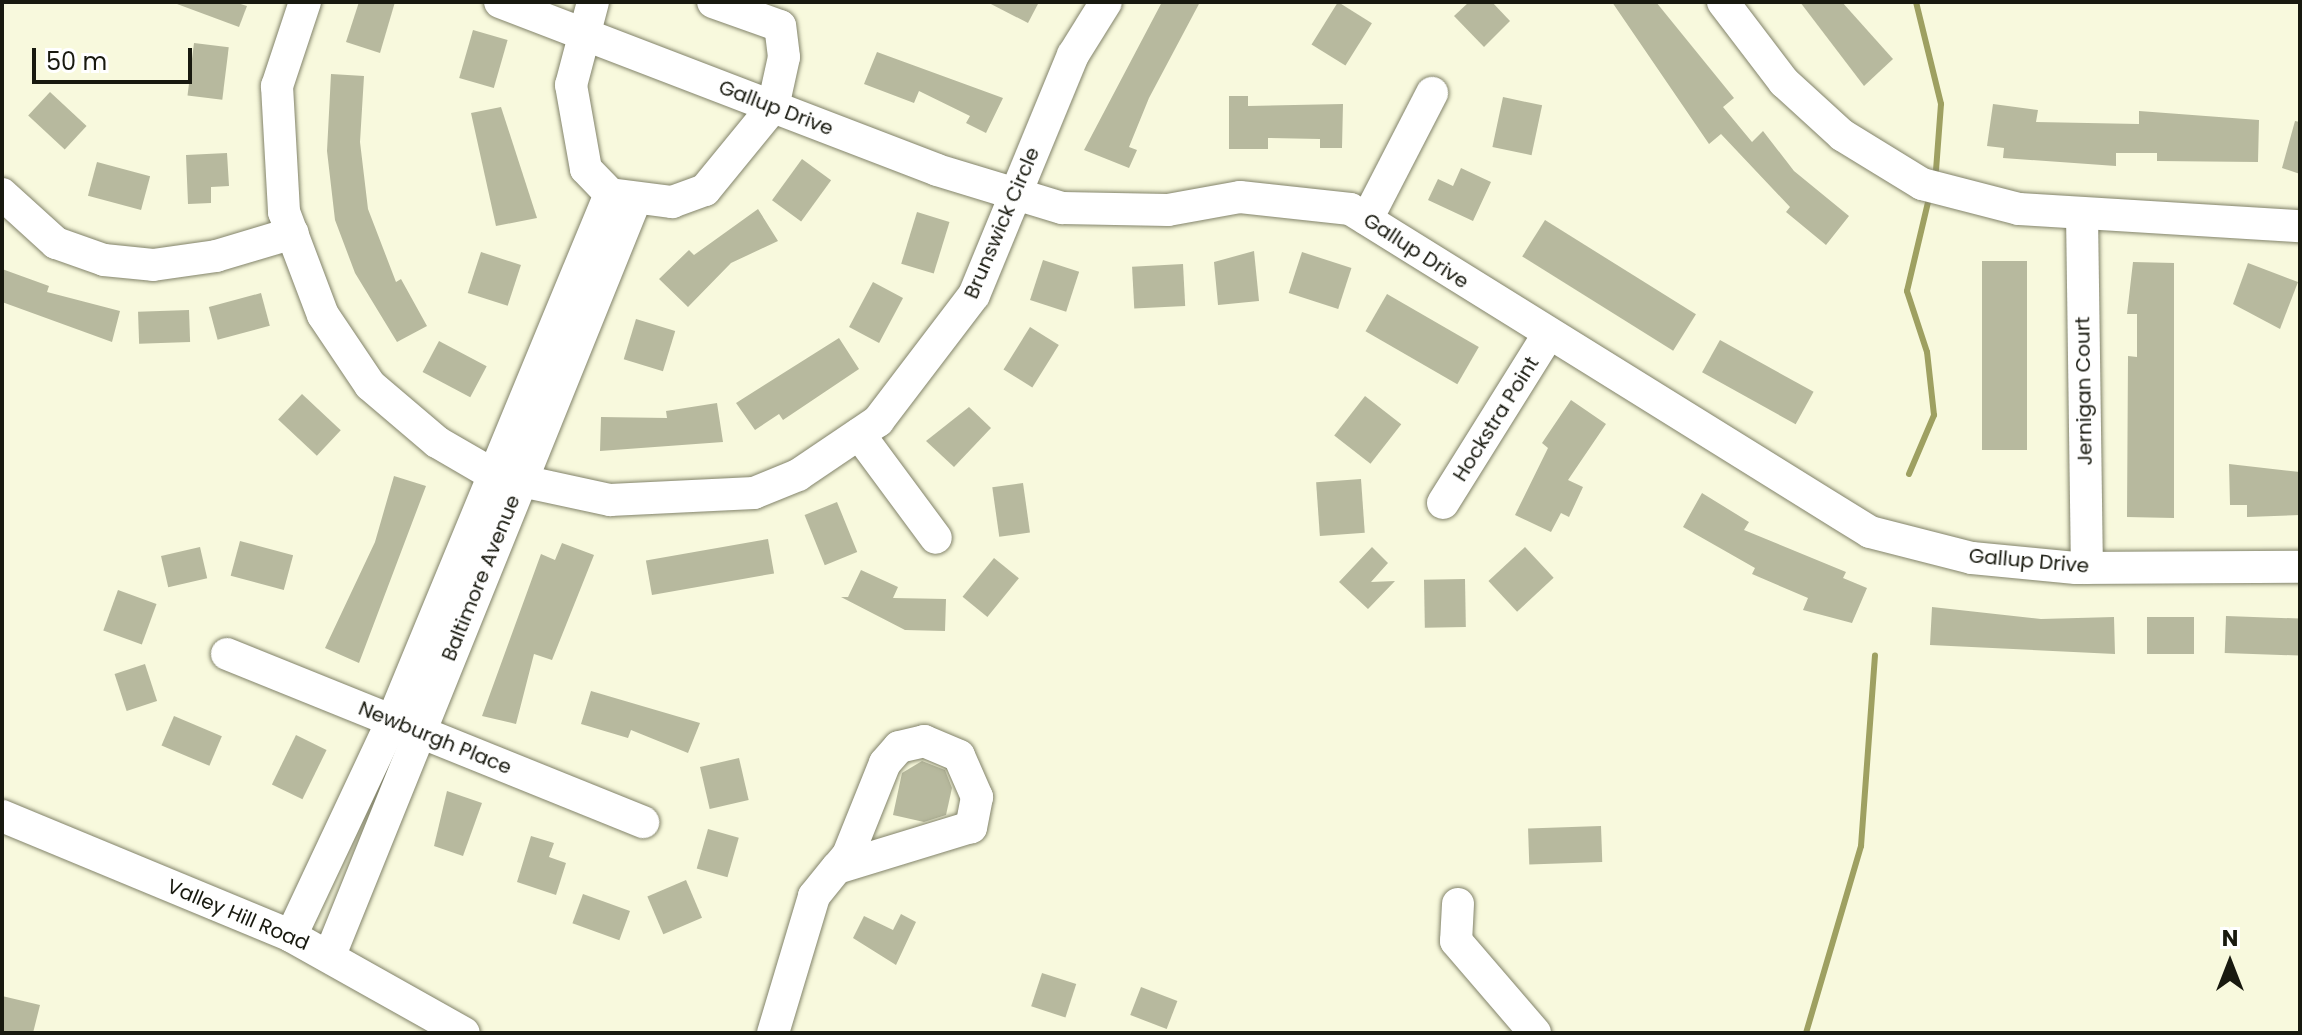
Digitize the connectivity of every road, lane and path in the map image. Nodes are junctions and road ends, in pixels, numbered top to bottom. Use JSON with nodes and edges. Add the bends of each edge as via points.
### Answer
{"nodes":[{"id":1,"x":305,"y":2,"type":"edge"},
{"id":2,"x":500,"y":2,"type":"edge"},
{"id":3,"x":593,"y":2,"type":"edge"},
{"id":4,"x":713,"y":2,"type":"edge"},
{"id":5,"x":1106,"y":2,"type":"edge"},
{"id":6,"x":1723,"y":2,"type":"edge"},
{"id":7,"x":580,"y":33,"type":"junction"},
{"id":8,"x":1432,"y":93,"type":"dead end"},
{"id":9,"x":773,"y":107,"type":"junction"},
{"id":10,"x":2,"y":194,"type":"edge"},
{"id":11,"x":1013,"y":195,"type":"junction"},
{"id":12,"x":622,"y":198,"type":"junction"},
{"id":13,"x":2082,"y":214,"type":"junction"},
{"id":14,"x":1367,"y":219,"type":"junction"},
{"id":15,"x":2300,"y":226,"type":"edge"},
{"id":16,"x":293,"y":233,"type":"junction"},
{"id":17,"x":1548,"y":335,"type":"junction"},
{"id":18,"x":859,"y":434,"type":"junction"},
{"id":19,"x":508,"y":477,"type":"junction"},
{"id":20,"x":1443,"y":503,"type":"dead end"},
{"id":21,"x":936,"y":538,"type":"dead end"},
{"id":22,"x":2300,"y":567,"type":"edge"},
{"id":23,"x":2087,"y":568,"type":"junction"},
{"id":24,"x":227,"y":654,"type":"dead end"},
{"id":25,"x":406,"y":726,"type":"junction"},
{"id":26,"x":2,"y":816,"type":"edge"},
{"id":27,"x":643,"y":822,"type":"dead end"},
{"id":28,"x":837,"y":868,"type":"junction"},
{"id":29,"x":1458,"y":904,"type":"dead end"},
{"id":30,"x":291,"y":936,"type":"junction"},
{"id":31,"x":330,"y":955,"type":"junction"},
{"id":32,"x":464,"y":1033,"type":"edge"},
{"id":33,"x":773,"y":1033,"type":"edge"},
{"id":34,"x":1535,"y":1033,"type":"edge"}],
"edges":[{"from":1,"to":16,"type":"street","name":"Brunswick Circle","via":[[277,86],[284,212]]},
{"from":2,"to":7,"type":"street","name":"Gallup Drive"},
{"from":3,"to":7,"type":"street"},
{"from":4,"to":9,"type":"street","via":[[780,26],[784,57]]},
{"from":5,"to":11,"type":"street","name":"Brunswick Circle","via":[[1073,55]]},
{"from":6,"to":13,"type":"street","via":[[1784,82],[1877,159],[1964,197]]},
{"from":7,"to":9,"type":"street","name":"Gallup Drive"},
{"from":7,"to":12,"type":"street","via":[[571,85],[575,130],[586,169]]},
{"from":8,"to":14,"type":"street"},
{"from":9,"to":11,"type":"street","name":"Gallup Drive"},
{"from":9,"to":12,"type":"street","via":[[705,190],[672,202]]},
{"from":10,"to":16,"type":"street","via":[[56,243],[104,260],[153,265],[216,256]]},
{"from":11,"to":14,"type":"street","name":"Gallup Drive","via":[[1062,208],[1122,211],[1240,197],[1350,209]]},
{"from":11,"to":18,"type":"street","name":"Brunswick Circle","via":[[957,324]]},
{"from":12,"to":19,"type":"street","name":"Baltimore Avenue"},
{"from":13,"to":15,"type":"street","via":[[2244,217]]},
{"from":13,"to":23,"type":"street","name":"Jernigan Court"},
{"from":14,"to":17,"type":"street","name":"Gallup Drive"},
{"from":16,"to":19,"type":"street","name":"Brunswick Circle","via":[[323,315],[370,385],[437,442]]},
{"from":17,"to":20,"type":"street","name":"Hockstra Point"},
{"from":17,"to":23,"type":"street","name":"Gallup Drive","via":[[1870,532],[1972,558]]},
{"from":18,"to":19,"type":"street","name":"Brunswick Circle","via":[[798,475],[754,493],[610,500]]},
{"from":18,"to":21,"type":"street"},
{"from":19,"to":25,"type":"street","name":"Baltimore Avenue"},
{"from":22,"to":23,"type":"street","name":"Gallup Drive"},
{"from":24,"to":25,"type":"street","name":"Newburgh Place"},
{"from":25,"to":27,"type":"street","name":"Newburgh Place"},
{"from":25,"to":30,"type":"street","name":"Baltimore Avenue"},
{"from":25,"to":31,"type":"street","name":"Baltimore Avenue"},
{"from":26,"to":30,"type":"street","name":"Valley Hill Road"},
{"from":28,"to":28,"type":"street","via":[[885,763],[899,747],[924,741],[959,756],[977,797],[971,827]]},
{"from":28,"to":33,"type":"street","via":[[814,896]]},
{"from":29,"to":34,"type":"street","via":[[1456,941]]},
{"from":30,"to":31,"type":"street","name":"Valley Hill Road"},
{"from":31,"to":32,"type":"street","name":"Valley Hill Road"}]}
